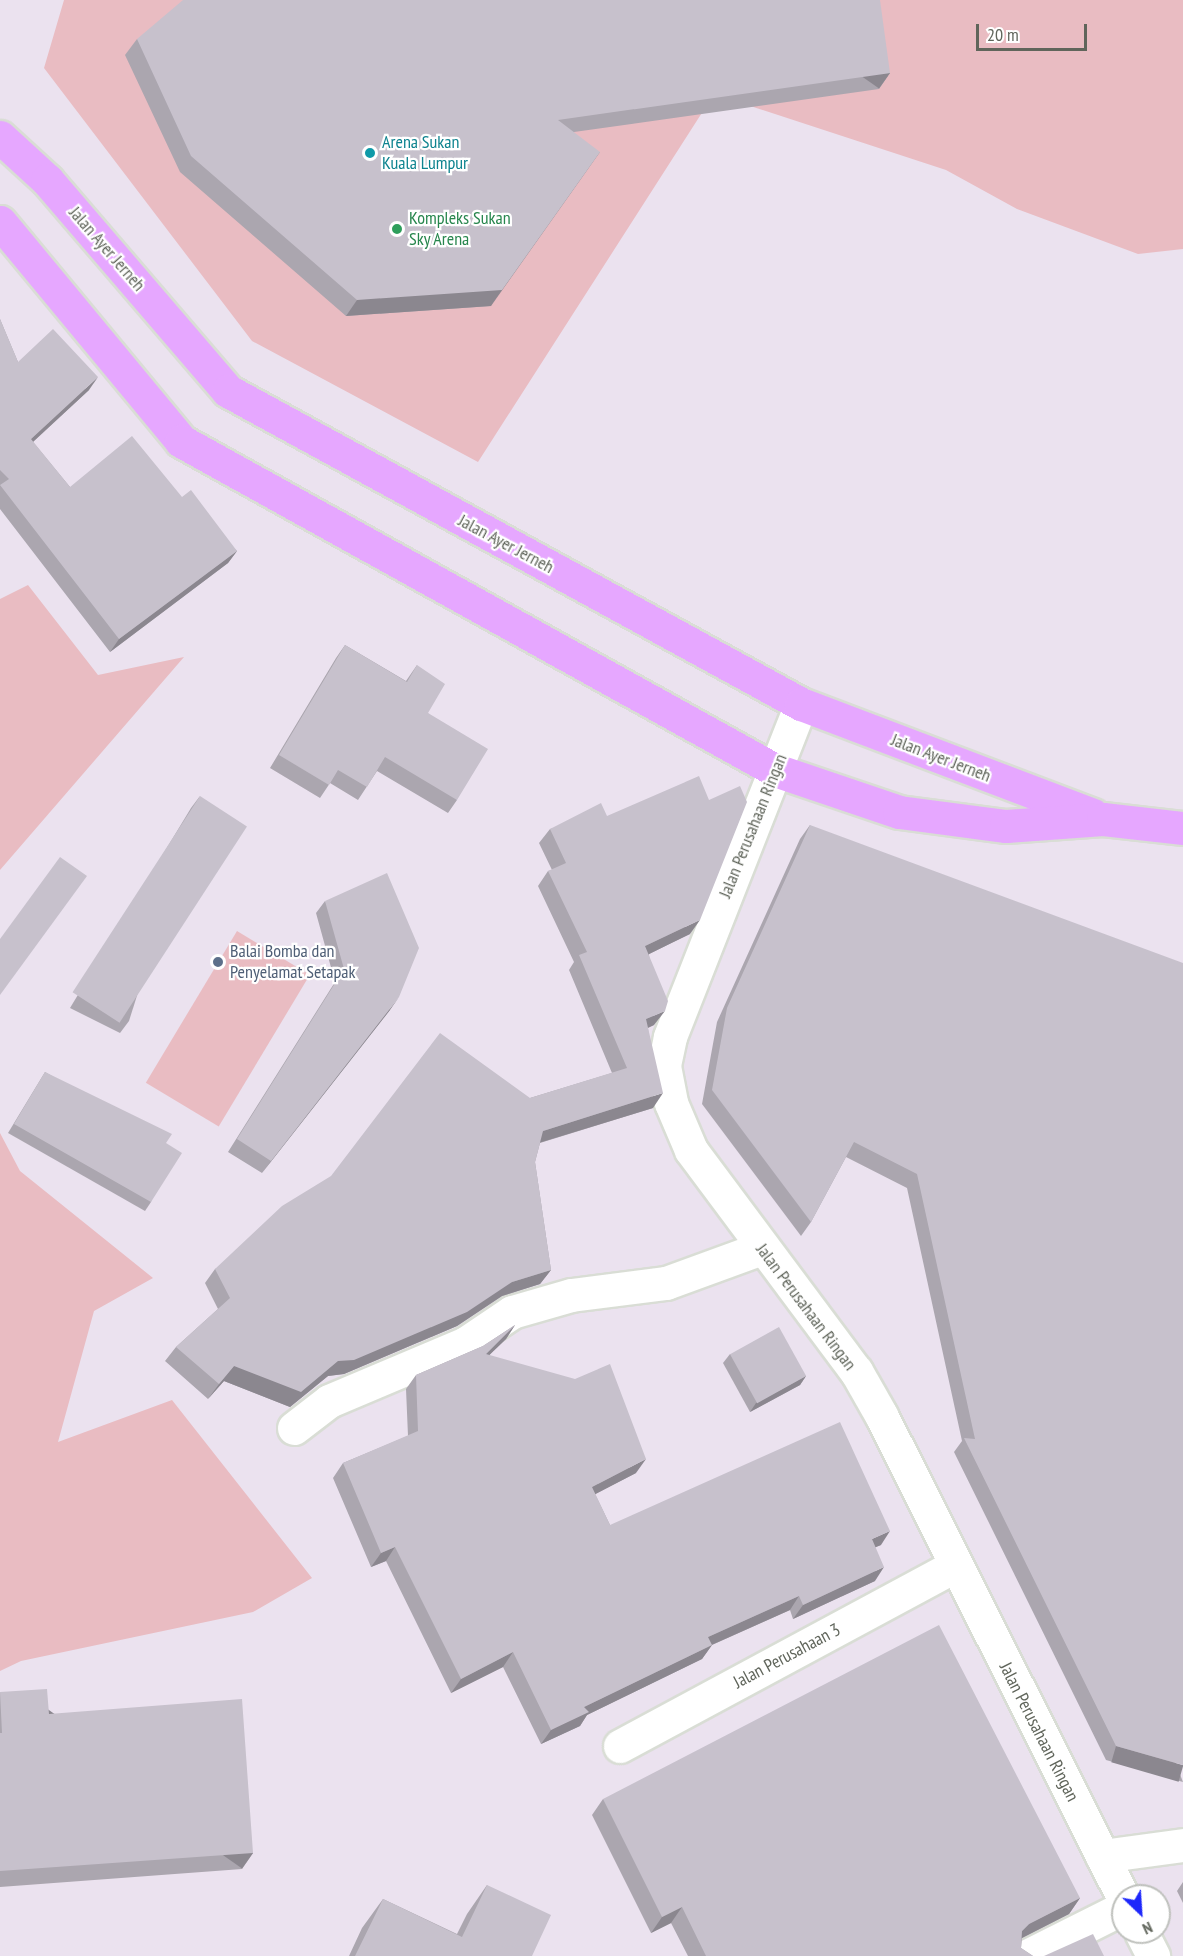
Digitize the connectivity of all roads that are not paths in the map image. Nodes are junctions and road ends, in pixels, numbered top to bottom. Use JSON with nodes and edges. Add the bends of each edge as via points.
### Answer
{"nodes":[{"id":1,"x":0,"y":137,"type":"edge"},
{"id":2,"x":0,"y":222,"type":"edge"},
{"id":3,"x":801,"y":704,"type":"junction"},
{"id":4,"x":775,"y":770,"type":"junction"},
{"id":5,"x":1103,"y":819,"type":"junction"},
{"id":6,"x":1183,"y":828,"type":"edge"},
{"id":7,"x":762,"y":1248,"type":"junction"},
{"id":8,"x":294,"y":1428,"type":"dead end"},
{"id":9,"x":954,"y":1566,"type":"junction"},
{"id":10,"x":620,"y":1746,"type":"dead end"},
{"id":11,"x":1183,"y":1845,"type":"edge"},
{"id":12,"x":1102,"y":1856,"type":"junction"},
{"id":13,"x":1116,"y":1884,"type":"edge"},
{"id":14,"x":1111,"y":1914,"type":"edge"},
{"id":15,"x":1027,"y":1956,"type":"edge"}],
"edges":[{"from":1,"to":3,"type":"main road","name":"Jalan Ayer Jerneh","via":[[48,180],[228,391]]},
{"from":2,"to":4,"type":"main road","name":"Jalan Ayer Jerneh","via":[[181,441]]},
{"from":3,"to":4,"type":"street","name":"Jalan Perusahaan Ringan"},
{"from":3,"to":5,"type":"main road","name":"Jalan Ayer Jerneh"},
{"from":4,"to":5,"type":"main road","name":"Jalan Ayer Jerneh","via":[[899,812],[1006,826]]},
{"from":4,"to":7,"type":"street","name":"Jalan Perusahaan Ringan","via":[[670,1037],[664,1066],[671,1103],[691,1150]]},
{"from":5,"to":6,"type":"main road","name":"Jalan Ayer Jerneh"},
{"from":7,"to":8,"type":"street","via":[[666,1283],[571,1295],[512,1312],[466,1343],[329,1401]]},
{"from":7,"to":9,"type":"street","name":"Jalan Perusahaan Ringan","via":[[856,1371]]},
{"from":9,"to":10,"type":"street","name":"Jalan Perusahaan 3"},
{"from":9,"to":12,"type":"street","name":"Jalan Perusahaan Ringan"},
{"from":11,"to":12,"type":"street"},
{"from":12,"to":13,"type":"street","name":"Jalan Perusahaan Ringan"},
{"from":14,"to":15,"type":"street"}]}
